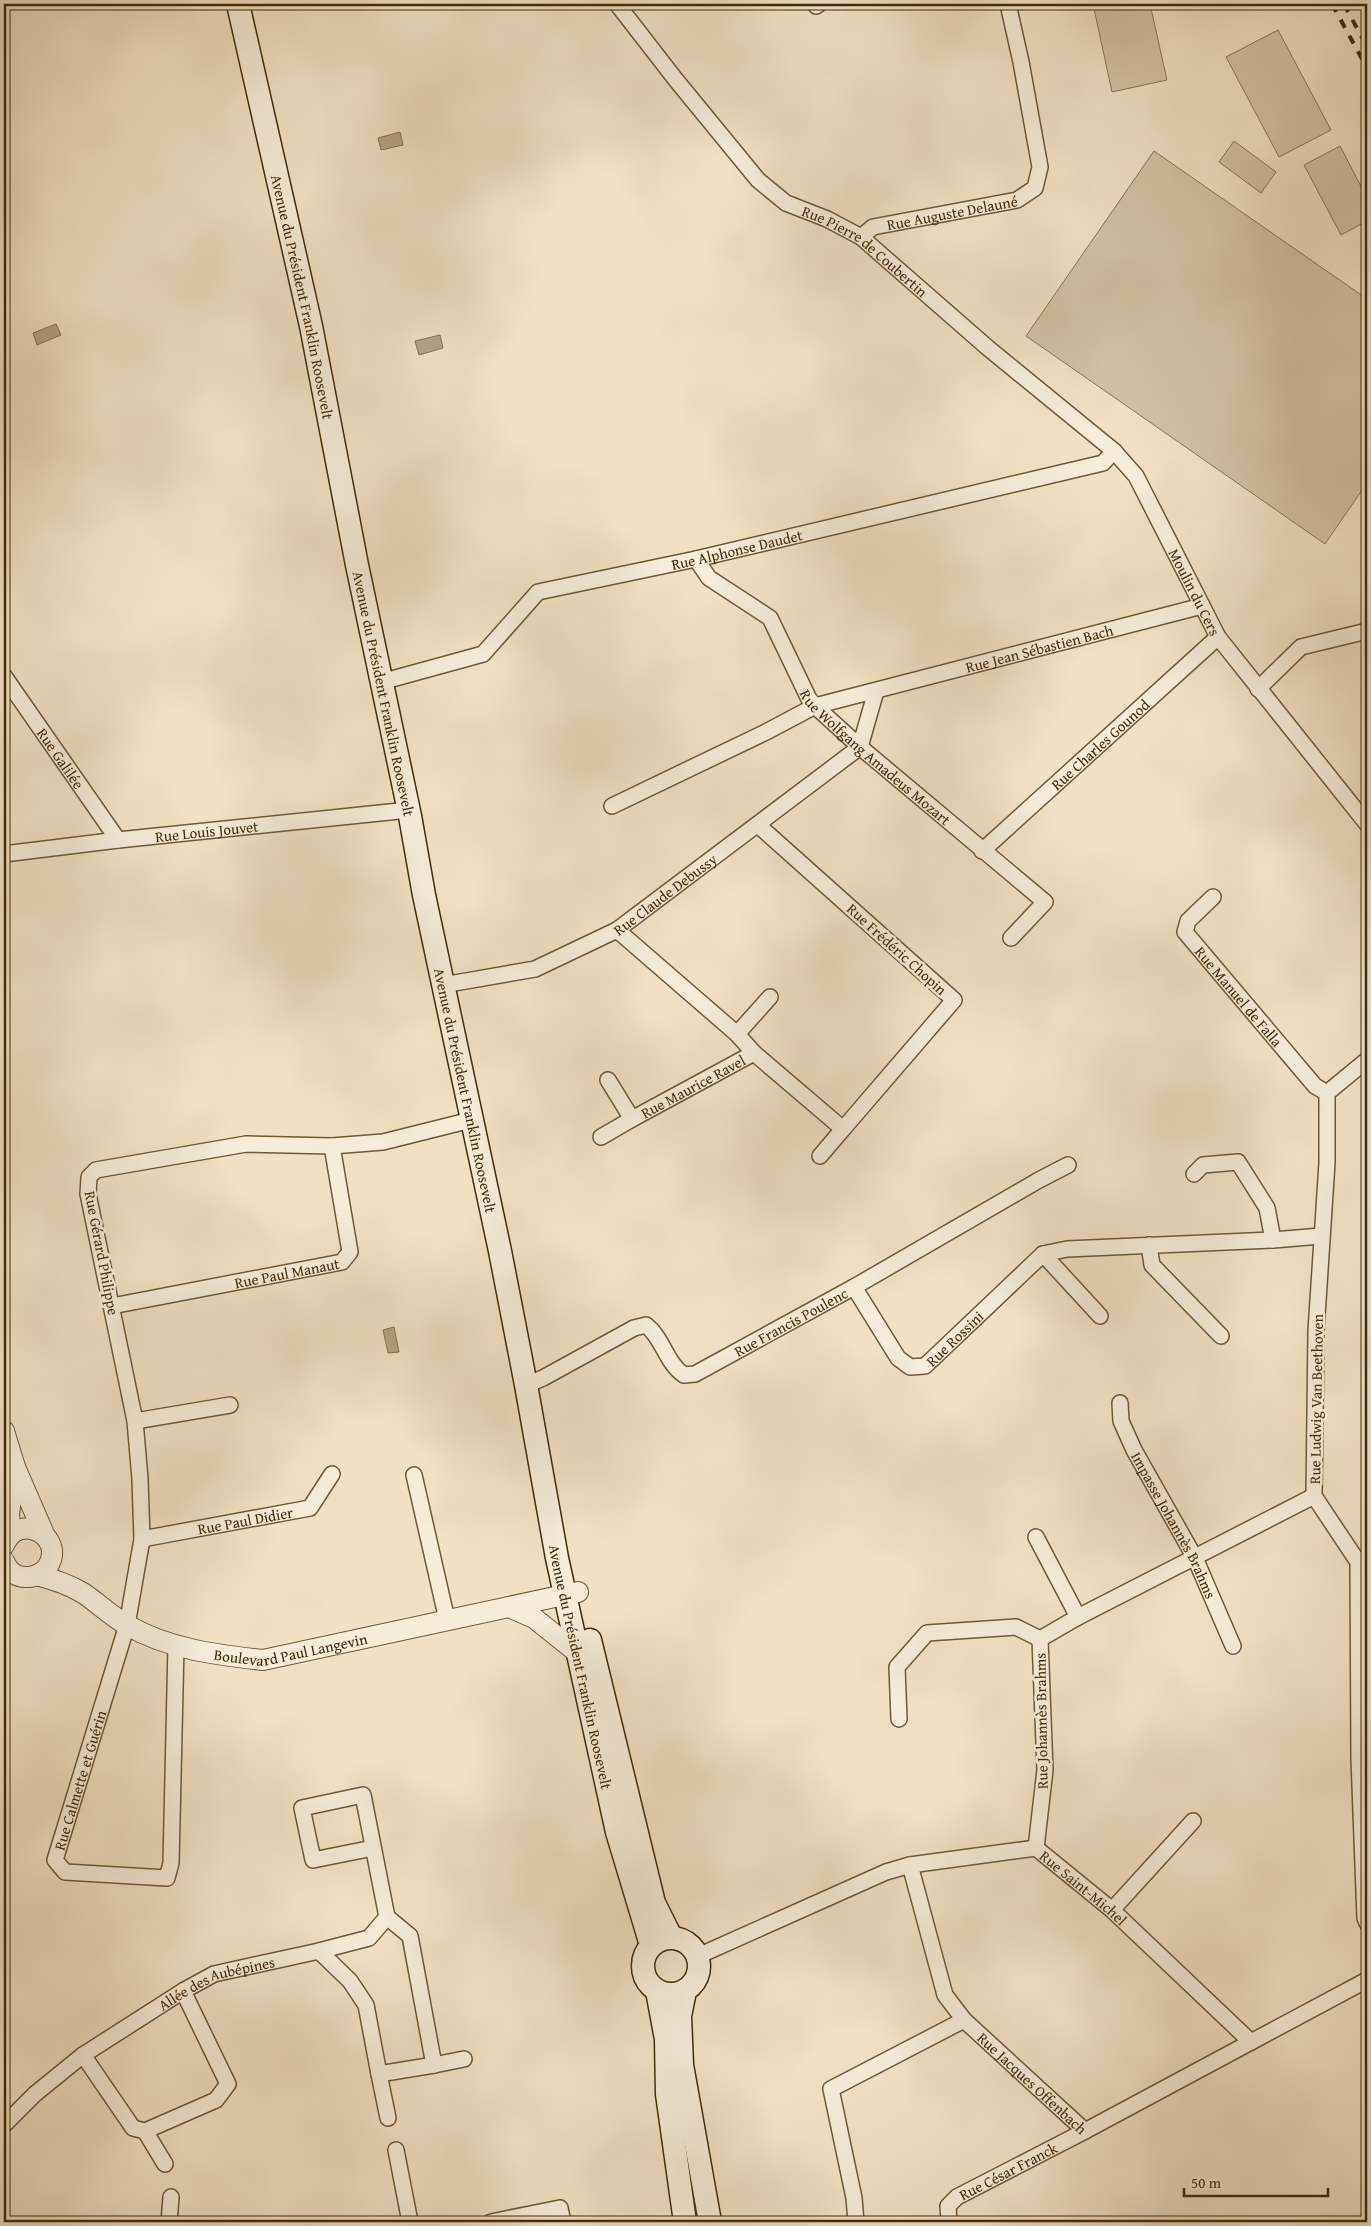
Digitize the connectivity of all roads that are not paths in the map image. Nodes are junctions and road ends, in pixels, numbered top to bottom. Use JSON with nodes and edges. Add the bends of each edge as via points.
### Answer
{"nodes":[{"id":1,"x":238,"y":4,"type":"edge"},
{"id":2,"x":617,"y":4,"type":"edge"},
{"id":3,"x":1008,"y":4,"type":"edge"},
{"id":4,"x":860,"y":237,"type":"junction"},
{"id":5,"x":1114,"y":451,"type":"junction"},
{"id":6,"x":1136,"y":476,"type":"joint"},
{"id":7,"x":696,"y":558,"type":"junction"},
{"id":8,"x":1202,"y":606,"type":"junction"},
{"id":9,"x":1367,"y":631,"type":"edge"},
{"id":10,"x":1218,"y":637,"type":"junction"},
{"id":11,"x":4,"y":676,"type":"edge"},
{"id":12,"x":382,"y":682,"type":"junction"},
{"id":13,"x":876,"y":691,"type":"junction"},
{"id":14,"x":1262,"y":695,"type":"junction"},
{"id":15,"x":815,"y":706,"type":"junction"},
{"id":16,"x":860,"y":747,"type":"junction"},
{"id":17,"x":612,"y":806,"type":"dead end"},
{"id":18,"x":409,"y":810,"type":"junction"},
{"id":19,"x":1367,"y":824,"type":"edge"},
{"id":20,"x":758,"y":825,"type":"junction"},
{"id":21,"x":118,"y":840,"type":"junction"},
{"id":22,"x":982,"y":851,"type":"junction"},
{"id":23,"x":4,"y":854,"type":"edge"},
{"id":24,"x":1214,"y":897,"type":"dead end"},
{"id":25,"x":617,"y":930,"type":"junction"},
{"id":26,"x":1011,"y":938,"type":"dead end"},
{"id":27,"x":443,"y":985,"type":"junction"},
{"id":28,"x":770,"y":997,"type":"dead end"},
{"id":29,"x":736,"y":1034,"type":"junction"},
{"id":30,"x":754,"y":1054,"type":"junction"},
{"id":31,"x":1367,"y":1060,"type":"edge"},
{"id":32,"x":608,"y":1080,"type":"dead end"},
{"id":33,"x":1327,"y":1093,"type":"junction"},
{"id":34,"x":632,"y":1119,"type":"junction"},
{"id":35,"x":471,"y":1120,"type":"junction"},
{"id":36,"x":843,"y":1130,"type":"junction"},
{"id":37,"x":601,"y":1136,"type":"dead end"},
{"id":38,"x":332,"y":1146,"type":"junction"},
{"id":39,"x":820,"y":1156,"type":"dead end"},
{"id":40,"x":1068,"y":1165,"type":"dead end"},
{"id":41,"x":1194,"y":1174,"type":"dead end"},
{"id":42,"x":1321,"y":1236,"type":"junction"},
{"id":43,"x":1273,"y":1240,"type":"junction"},
{"id":44,"x":1149,"y":1245,"type":"junction"},
{"id":45,"x":1043,"y":1254,"type":"junction"},
{"id":46,"x":854,"y":1287,"type":"junction"},
{"id":47,"x":112,"y":1306,"type":"junction"},
{"id":48,"x":1100,"y":1316,"type":"dead end"},
{"id":49,"x":1221,"y":1336,"type":"dead end"},
{"id":50,"x":526,"y":1385,"type":"junction"},
{"id":51,"x":1120,"y":1403,"type":"dead end"},
{"id":52,"x":230,"y":1405,"type":"dead end"},
{"id":53,"x":135,"y":1421,"type":"junction"},
{"id":54,"x":8,"y":1449,"type":"edge"},
{"id":55,"x":332,"y":1474,"type":"dead end"},
{"id":56,"x":414,"y":1475,"type":"dead end"},
{"id":57,"x":1314,"y":1496,"type":"junction"},
{"id":58,"x":44,"y":1534,"type":"junction"},
{"id":59,"x":1036,"y":1537,"type":"dead end"},
{"id":60,"x":7,"y":1539,"type":"edge"},
{"id":61,"x":142,"y":1539,"type":"junction"},
{"id":62,"x":52,"y":1554,"type":"junction"},
{"id":63,"x":1195,"y":1558,"type":"junction"},
{"id":64,"x":1362,"y":1558,"type":"edge"},
{"id":65,"x":4,"y":1561,"type":"edge"},
{"id":66,"x":21,"y":1578,"type":"edge"},
{"id":67,"x":572,"y":1593,"type":"junction"},
{"id":68,"x":83,"y":1594,"type":"junction"},
{"id":69,"x":509,"y":1607,"type":"junction"},
{"id":70,"x":1078,"y":1617,"type":"junction"},
{"id":71,"x":447,"y":1620,"type":"junction"},
{"id":72,"x":127,"y":1625,"type":"junction"},
{"id":73,"x":1040,"y":1639,"type":"junction"},
{"id":74,"x":176,"y":1646,"type":"junction"},
{"id":75,"x":1233,"y":1646,"type":"dead end"},
{"id":76,"x":578,"y":1654,"type":"junction"},
{"id":77,"x":899,"y":1719,"type":"dead end"},
{"id":78,"x":1363,"y":1759,"type":"edge"},
{"id":79,"x":1193,"y":1821,"type":"dead end"},
{"id":80,"x":373,"y":1848,"type":"junction"},
{"id":81,"x":1036,"y":1848,"type":"junction"},
{"id":82,"x":910,"y":1864,"type":"junction"},
{"id":83,"x":1112,"y":1910,"type":"junction"},
{"id":84,"x":387,"y":1917,"type":"junction"},
{"id":85,"x":1367,"y":1923,"type":"edge"},
{"id":86,"x":661,"y":1941,"type":"junction"},
{"id":87,"x":319,"y":1951,"type":"junction"},
{"id":88,"x":698,"y":1956,"type":"junction"},
{"id":89,"x":1367,"y":1980,"type":"edge"},
{"id":90,"x":183,"y":1990,"type":"junction"},
{"id":91,"x":657,"y":1991,"type":"junction"},
{"id":92,"x":685,"y":1991,"type":"junction"},
{"id":93,"x":964,"y":2020,"type":"junction"},
{"id":94,"x":1251,"y":2042,"type":"junction"},
{"id":95,"x":83,"y":2055,"type":"junction"},
{"id":96,"x":464,"y":2059,"type":"dead end"},
{"id":97,"x":434,"y":2065,"type":"junction"},
{"id":98,"x":379,"y":2074,"type":"junction"},
{"id":99,"x":388,"y":2118,"type":"dead end"},
{"id":100,"x":4,"y":2125,"type":"edge"},
{"id":101,"x":145,"y":2131,"type":"junction"},
{"id":102,"x":1085,"y":2131,"type":"junction"},
{"id":103,"x":396,"y":2150,"type":"dead end"},
{"id":104,"x":165,"y":2164,"type":"dead end"},
{"id":105,"x":170,"y":2197,"type":"dead end"},
{"id":106,"x":169,"y":2222,"type":"edge"},
{"id":107,"x":410,"y":2222,"type":"edge"},
{"id":108,"x":491,"y":2222,"type":"edge"},
{"id":109,"x":563,"y":2222,"type":"edge"},
{"id":110,"x":685,"y":2222,"type":"edge"},
{"id":111,"x":710,"y":2222,"type":"edge"},
{"id":112,"x":856,"y":2222,"type":"edge"},
{"id":113,"x":950,"y":2222,"type":"edge"}],
"edges":[{"from":1,"to":12,"type":"main road","name":"Avenue du Président Franklin Roosevelt","via":[[311,326]]},
{"from":2,"to":4,"type":"street","name":"Rue Pierre de Coubertin","via":[[758,180],[786,203]]},
{"from":3,"to":4,"type":"street","name":"Rue Auguste Delauné","via":[[1040,167],[1035,188],[1017,200],[873,227]]},
{"from":4,"to":5,"type":"street","name":"Rue Pierre de Coubertin"},
{"from":5,"to":6,"type":"street","name":"Rue Pierre de Coubertin"},
{"from":5,"to":7,"type":"street","name":"Rue Alphonse Daudet","via":[[1103,462]]},
{"from":6,"to":8,"type":"street","name":"Moulin du Cers"},
{"from":7,"to":12,"type":"street","name":"Rue Alphonse Daudet","via":[[538,592],[483,654]]},
{"from":7,"to":15,"type":"street","name":"Rue Wolfgang Amadeus Mozart","via":[[709,578],[770,618]]},
{"from":8,"to":10,"type":"street","name":"Moulin du Cers"},
{"from":8,"to":13,"type":"street","name":"Rue Jean Sébastien Bach"},
{"from":9,"to":14,"type":"street","via":[[1301,647]]},
{"from":10,"to":14,"type":"street","name":"Moulin du Cers"},
{"from":10,"to":22,"type":"street","name":"Rue Charles Gounod"},
{"from":11,"to":21,"type":"street","name":"Rue Galilée"},
{"from":12,"to":18,"type":"main road","name":"Avenue du Président Franklin Roosevelt"},
{"from":13,"to":15,"type":"street","name":"Rue Jean Sébastien Bach"},
{"from":13,"to":16,"type":"street"},
{"from":14,"to":19,"type":"street"},
{"from":15,"to":16,"type":"street","name":"Rue Wolfgang Amadeus Mozart"},
{"from":15,"to":17,"type":"street","name":"Rue Jean Sébastien Bach"},
{"from":16,"to":20,"type":"street","name":"Rue Claude Debussy"},
{"from":16,"to":22,"type":"street","name":"Rue Wolfgang Amadeus Mozart"},
{"from":18,"to":21,"type":"street","name":"Rue Louis Jouvet"},
{"from":18,"to":27,"type":"main road","name":"Avenue du Président Franklin Roosevelt"},
{"from":20,"to":25,"type":"street","name":"Rue Claude Debussy"},
{"from":20,"to":36,"type":"street","name":"Rue Frédéric Chopin","via":[[954,1000]]},
{"from":21,"to":23,"type":"street","name":"Rue Louis Jouvet"},
{"from":22,"to":26,"type":"street","name":"Rue Wolfgang Amadeus Mozart","via":[[1044,902]]},
{"from":24,"to":33,"type":"street","name":"Rue Manuel de Falla","via":[[1188,921],[1185,932],[1316,1086]]},
{"from":25,"to":27,"type":"street","name":"Rue Claude Debussy","via":[[535,968]]},
{"from":25,"to":29,"type":"street"},
{"from":27,"to":35,"type":"main road","name":"Avenue du Président Franklin Roosevelt"},
{"from":28,"to":29,"type":"street"},
{"from":29,"to":30,"type":"street"},
{"from":30,"to":34,"type":"street","name":"Rue Maurice Ravel"},
{"from":30,"to":36,"type":"street"},
{"from":31,"to":33,"type":"street"},
{"from":32,"to":34,"type":"street","name":"Rue Maurice Ravel"},
{"from":33,"to":42,"type":"street","name":"Rue Ludwig Van Beethoven","via":[[1327,1163]]},
{"from":34,"to":37,"type":"street","name":"Rue Maurice Ravel"},
{"from":35,"to":38,"type":"street","name":"Rue Gérard Philippe","via":[[383,1142]]},
{"from":35,"to":50,"type":"main road","name":"Avenue du Président Franklin Roosevelt"},
{"from":36,"to":39,"type":"street","name":"Rue Frédéric Chopin"},
{"from":38,"to":47,"type":"street","name":"Rue Paul Manaut","via":[[350,1252],[342,1262]]},
{"from":38,"to":47,"type":"street","name":"Rue Gérard Philippe","via":[[246,1144],[96,1170],[89,1177],[88,1194]]},
{"from":40,"to":46,"type":"street","name":"Rue Francis Poulenc"},
{"from":41,"to":43,"type":"street","via":[[1203,1165],[1238,1162],[1267,1208]]},
{"from":42,"to":43,"type":"street"},
{"from":42,"to":57,"type":"street","name":"Rue Ludwig Van Beethoven"},
{"from":43,"to":44,"type":"street"},
{"from":44,"to":45,"type":"street","via":[[1067,1249]]},
{"from":44,"to":49,"type":"street","via":[[1152,1265]]},
{"from":45,"to":46,"type":"street","name":"Rue Rossini","via":[[925,1366],[910,1367],[898,1358]]},
{"from":45,"to":48,"type":"street"},
{"from":46,"to":50,"type":"street","name":"Rue Francis Poulenc","via":[[695,1374],[684,1375],[677,1370],[654,1331],[646,1325],[634,1328]]},
{"from":47,"to":53,"type":"street","name":"Rue Gérard Philippe"},
{"from":50,"to":67,"type":"main road","name":"Avenue du Président Franklin Roosevelt","via":[[572,1556]]},
{"from":51,"to":63,"type":"street","name":"Impasse Johannès Brahms","via":[[1121,1421],[1134,1450]]},
{"from":52,"to":53,"type":"street"},
{"from":53,"to":61,"type":"street","name":"Rue Gérard Philippe"},
{"from":54,"to":58,"type":"street"},
{"from":54,"to":60,"type":"street"},
{"from":55,"to":61,"type":"street","name":"Rue Paul Didier","via":[[310,1508]]},
{"from":56,"to":71,"type":"street"},
{"from":57,"to":63,"type":"street","name":"Rue Johannès Brahms"},
{"from":57,"to":64,"type":"street","name":"Rue Ludwig Van Beethoven"},
{"from":58,"to":60,"type":"street","via":[[31,1528],[17,1530]]},
{"from":58,"to":62,"type":"street","name":"Boulevard Paul Langevin"},
{"from":59,"to":70,"type":"street"},
{"from":61,"to":72,"type":"street","name":"Rue Gérard Philippe"},
{"from":62,"to":66,"type":"street","via":[[47,1568]]},
{"from":62,"to":68,"type":"street","name":"Boulevard Paul Langevin"},
{"from":63,"to":70,"type":"street","name":"Rue Johannès Brahms"},
{"from":63,"to":75,"type":"street","name":"Impasse Johannès Brahms"},
{"from":64,"to":78,"type":"street","name":"Rue Ludwig Van Beethoven"},
{"from":65,"to":66,"type":"street"},
{"from":66,"to":68,"type":"street","name":"Boulevard Paul Langevin","via":[[61,1582]]},
{"from":67,"to":69,"type":"street","name":"Boulevard Paul Langevin"},
{"from":67,"to":76,"type":"main road","name":"Avenue du Président Franklin Roosevelt"},
{"from":67,"to":86,"type":"main road","name":"Avenue du Président Franklin Roosevelt","via":[[654,1903]]},
{"from":68,"to":72,"type":"street","name":"Boulevard Paul Langevin"},
{"from":69,"to":71,"type":"street","name":"Boulevard Paul Langevin"},
{"from":69,"to":76,"type":"street","via":[[534,1618]]},
{"from":70,"to":73,"type":"street","name":"Rue Johannès Brahms"},
{"from":71,"to":74,"type":"street","name":"Boulevard Paul Langevin","via":[[263,1660]]},
{"from":72,"to":74,"type":"street","name":"Boulevard Paul Langevin"},
{"from":72,"to":74,"type":"street","name":"Rue Calmette et Guérin","via":[[55,1860],[65,1872],[167,1878],[171,1863]]},
{"from":73,"to":77,"type":"street","via":[[1016,1628],[927,1633],[897,1667]]},
{"from":73,"to":81,"type":"street","name":"Rue Johannès Brahms","via":[[1044,1770]]},
{"from":76,"to":86,"type":"main road","name":"Avenue du Président Franklin Roosevelt","via":[[617,1832]]},
{"from":78,"to":85,"type":"street","name":"Rue Ludwig Van Beethoven"},
{"from":79,"to":83,"type":"street"},
{"from":80,"to":80,"type":"street","via":[[363,1795],[302,1808],[313,1860]]},
{"from":80,"to":84,"type":"street"},
{"from":81,"to":82,"type":"street","name":"Rue Saint-Michel"},
{"from":81,"to":83,"type":"street","name":"Rue Saint-Michel"},
{"from":82,"to":88,"type":"street","name":"Rue Saint-Michel"},
{"from":82,"to":93,"type":"street","name":"Rue Jacques Offenbach","via":[[944,1994]]},
{"from":83,"to":94,"type":"street","name":"Rue Saint-Michel"},
{"from":84,"to":87,"type":"street","name":"Allée des Aubépines","via":[[369,1938]]},
{"from":84,"to":97,"type":"street","via":[[410,1936]]},
{"from":86,"to":88,"type":"main road","via":[[682,1939]]},
{"from":86,"to":91,"type":"main road","via":[[644,1959],[644,1975]]},
{"from":87,"to":90,"type":"street","name":"Allée des Aubépines","via":[[214,1974]]},
{"from":87,"to":98,"type":"street","via":[[350,1981],[366,2005]]},
{"from":88,"to":92,"type":"main road","via":[[698,1977]]},
{"from":89,"to":94,"type":"street"},
{"from":90,"to":95,"type":"street","name":"Allée des Aubépines"},
{"from":90,"to":101,"type":"street","via":[[228,2084],[216,2100]]},
{"from":91,"to":92,"type":"main road","via":[[676,1994]]},
{"from":91,"to":110,"type":"main road","via":[[666,2039],[667,2094]]},
{"from":92,"to":111,"type":"main road","via":[[680,2016],[682,2065]]},
{"from":93,"to":102,"type":"street","name":"Rue Jacques Offenbach"},
{"from":93,"to":112,"type":"street","via":[[831,2089]]},
{"from":94,"to":102,"type":"street","name":"Rue Jacques Offenbach"},
{"from":95,"to":100,"type":"street","name":"Allée des Aubépines","via":[[35,2094]]},
{"from":95,"to":101,"type":"street","via":[[133,2128]]},
{"from":96,"to":97,"type":"street"},
{"from":97,"to":98,"type":"street"},
{"from":98,"to":99,"type":"street"},
{"from":101,"to":104,"type":"street"},
{"from":102,"to":113,"type":"street","name":"Rue César Franck","via":[[956,2197],[948,2206]]},
{"from":103,"to":107,"type":"street"},
{"from":105,"to":106,"type":"street"},
{"from":108,"to":109,"type":"street","via":[[560,2208]]}]}
